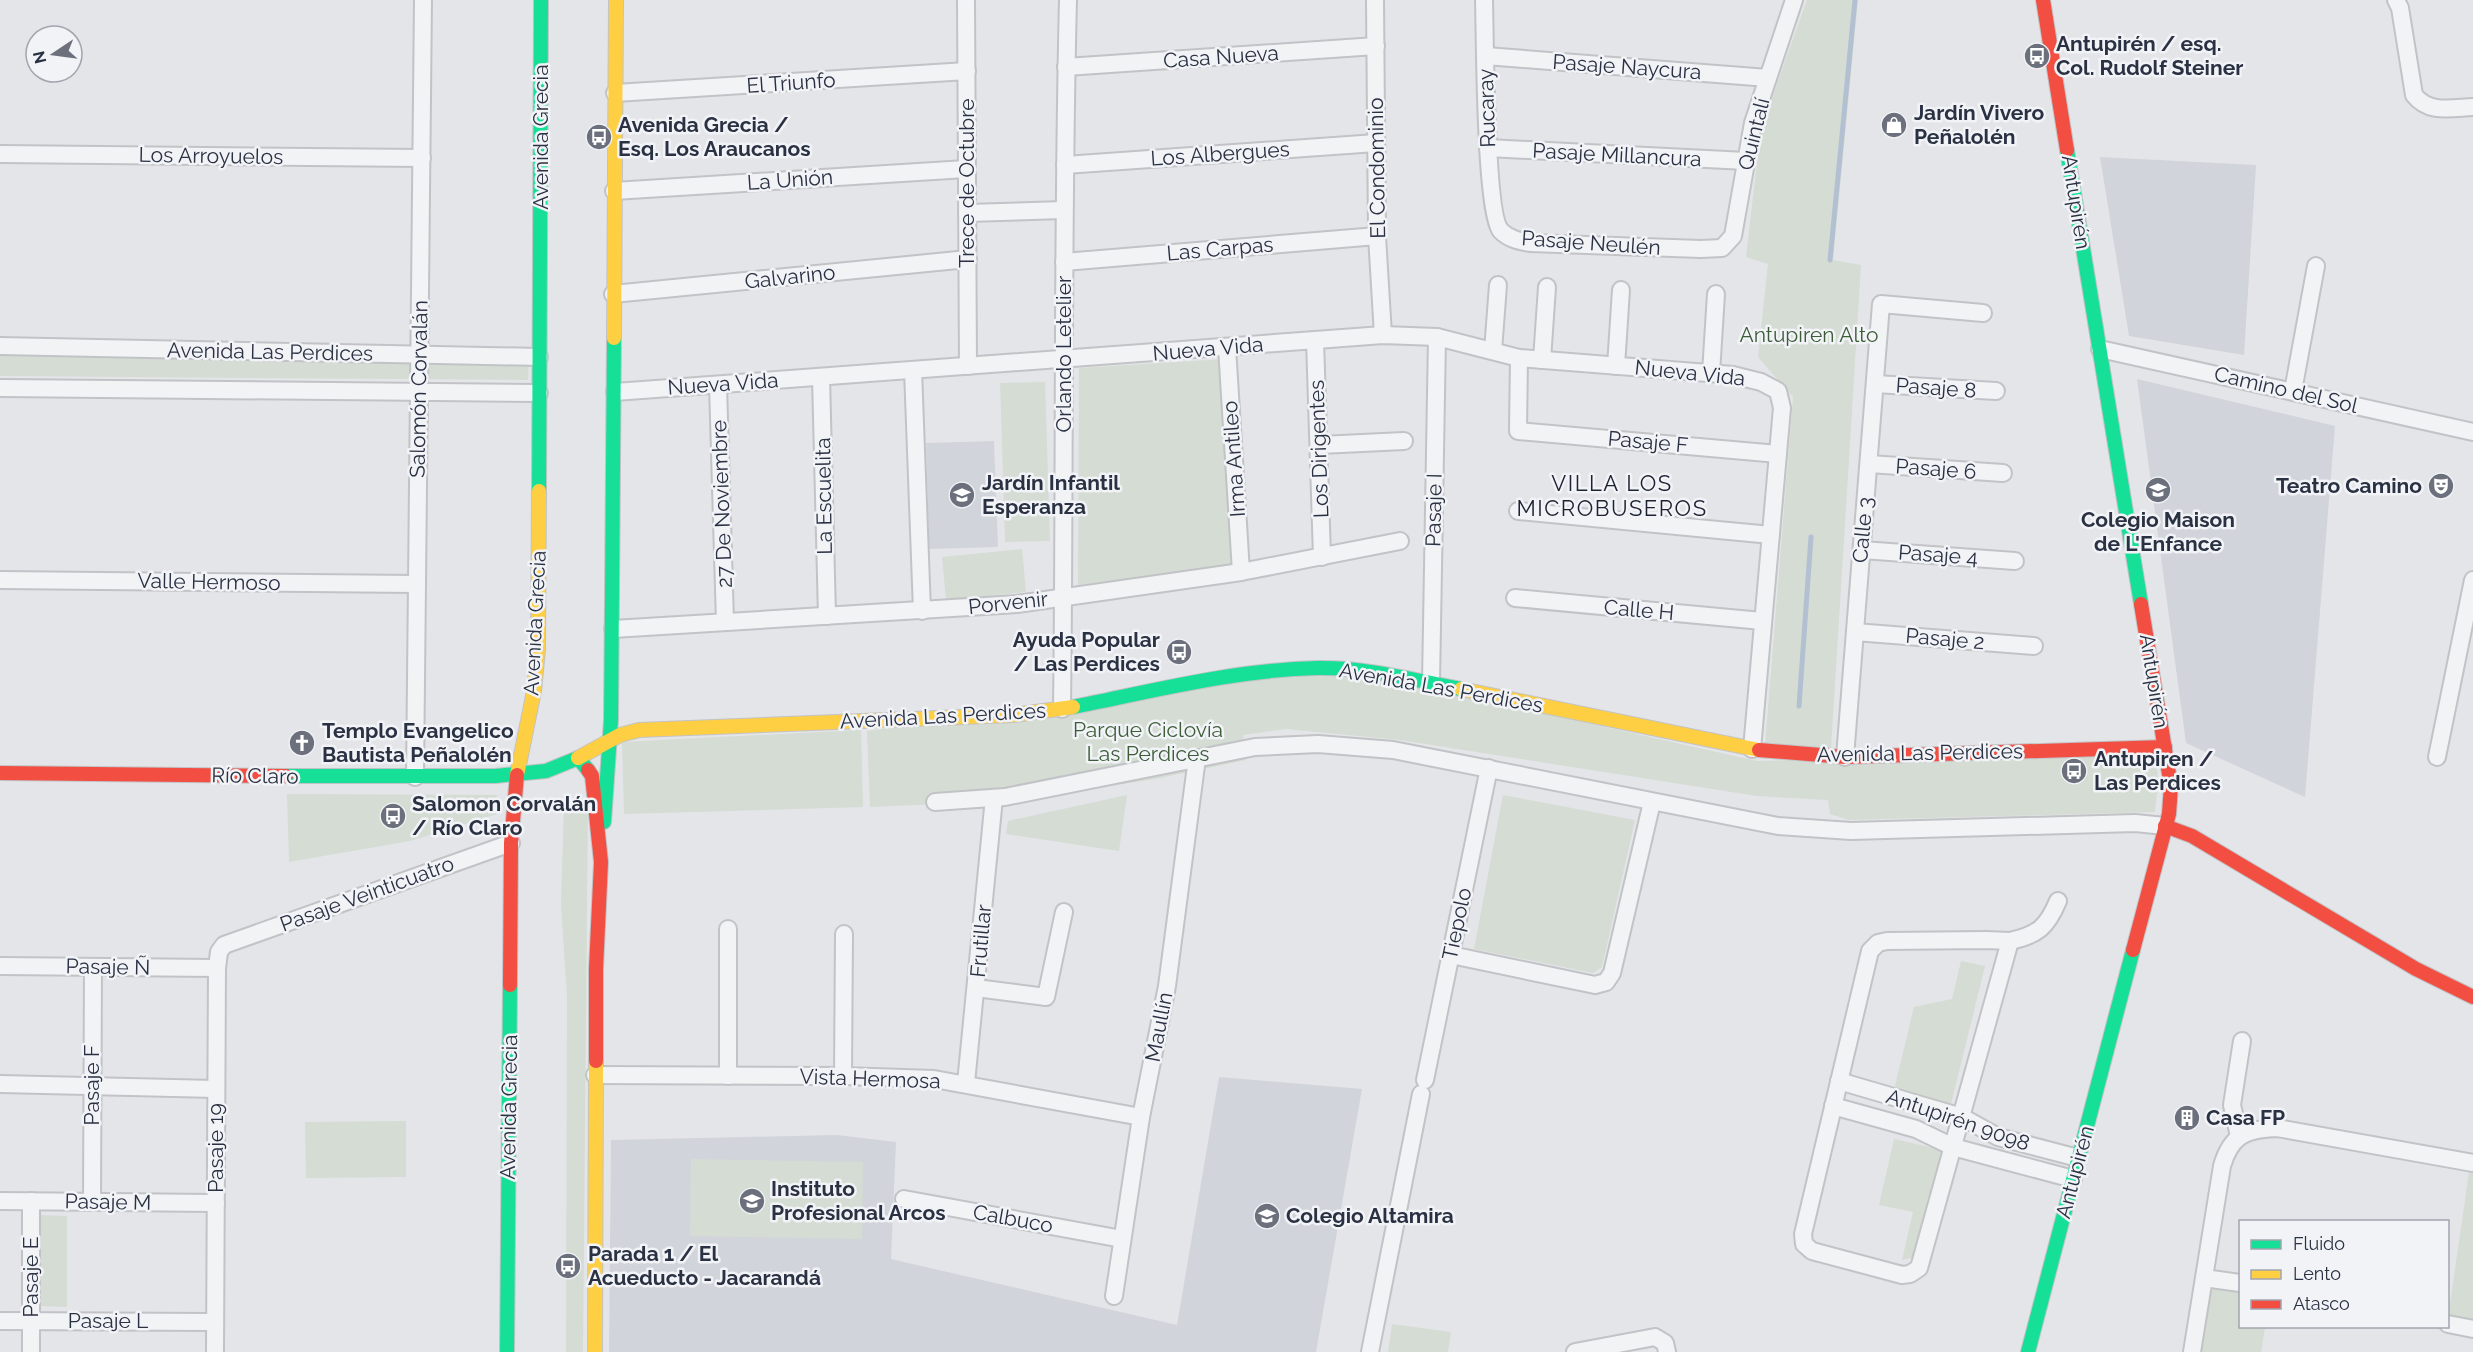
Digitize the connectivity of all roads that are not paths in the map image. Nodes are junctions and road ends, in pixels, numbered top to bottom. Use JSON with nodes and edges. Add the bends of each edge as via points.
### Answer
{"nodes":[{"id":1,"x":423,"y":0,"type":"edge"},
{"id":2,"x":541,"y":0,"type":"edge"},
{"id":3,"x":616,"y":0,"type":"edge"},
{"id":4,"x":966,"y":0,"type":"edge"},
{"id":5,"x":1068,"y":0,"type":"edge"},
{"id":6,"x":1375,"y":0,"type":"edge"},
{"id":7,"x":1484,"y":0,"type":"edge"},
{"id":8,"x":1783,"y":0,"type":"edge"},
{"id":9,"x":1794,"y":0,"type":"edge"},
{"id":10,"x":2043,"y":0,"type":"edge"},
{"id":11,"x":2396,"y":0,"type":"edge"},
{"id":12,"x":1376,"y":46,"type":"junction"},
{"id":13,"x":1486,"y":56,"type":"junction"},
{"id":14,"x":1066,"y":67,"type":"junction"},
{"id":15,"x":967,"y":71,"type":"junction"},
{"id":16,"x":1768,"y":78,"type":"junction"},
{"id":17,"x":615,"y":93,"type":"junction"},
{"id":18,"x":2473,"y":107,"type":"edge"},
{"id":19,"x":1376,"y":143,"type":"junction"},
{"id":20,"x":1488,"y":148,"type":"junction"},
{"id":21,"x":0,"y":154,"type":"edge"},
{"id":22,"x":422,"y":158,"type":"junction"},
{"id":23,"x":1746,"y":161,"type":"junction"},
{"id":24,"x":1065,"y":165,"type":"junction"},
{"id":25,"x":966,"y":169,"type":"junction"},
{"id":26,"x":614,"y":191,"type":"junction"},
{"id":27,"x":1064,"y":210,"type":"junction"},
{"id":28,"x":967,"y":213,"type":"junction"},
{"id":29,"x":1494,"y":215,"type":"joint"},
{"id":30,"x":1377,"y":236,"type":"junction"},
{"id":31,"x":1701,"y":249,"type":"joint"},
{"id":32,"x":968,"y":260,"type":"junction"},
{"id":33,"x":1064,"y":262,"type":"junction"},
{"id":34,"x":2316,"y":266,"type":"dead end"},
{"id":35,"x":1498,"y":285,"type":"dead end"},
{"id":36,"x":1547,"y":287,"type":"dead end"},
{"id":37,"x":1622,"y":290,"type":"dead end"},
{"id":38,"x":613,"y":294,"type":"junction"},
{"id":39,"x":1716,"y":294,"type":"dead end"},
{"id":40,"x":1983,"y":313,"type":"dead end"},
{"id":41,"x":1383,"y":335,"type":"junction"},
{"id":42,"x":1437,"y":337,"type":"junction"},
{"id":43,"x":1316,"y":340,"type":"junction"},
{"id":44,"x":0,"y":346,"type":"edge"},
{"id":45,"x":1227,"y":346,"type":"junction"},
{"id":46,"x":2100,"y":349,"type":"junction"},
{"id":47,"x":1493,"y":351,"type":"junction"},
{"id":48,"x":420,"y":355,"type":"junction"},
{"id":49,"x":539,"y":357,"type":"junction"},
{"id":50,"x":1519,"y":358,"type":"junction"},
{"id":51,"x":1064,"y":360,"type":"junction"},
{"id":52,"x":1542,"y":360,"type":"junction"},
{"id":53,"x":968,"y":366,"type":"junction"},
{"id":54,"x":1616,"y":366,"type":"junction"},
{"id":55,"x":913,"y":370,"type":"junction"},
{"id":56,"x":1710,"y":373,"type":"junction"},
{"id":57,"x":821,"y":377,"type":"junction"},
{"id":58,"x":1875,"y":384,"type":"junction"},
{"id":59,"x":718,"y":385,"type":"junction"},
{"id":60,"x":0,"y":388,"type":"edge"},
{"id":61,"x":1996,"y":391,"type":"dead end"},
{"id":62,"x":2293,"y":391,"type":"junction"},
{"id":63,"x":615,"y":392,"type":"junction"},
{"id":64,"x":419,"y":393,"type":"junction"},
{"id":65,"x":539,"y":393,"type":"junction"},
{"id":66,"x":2473,"y":432,"type":"edge"},
{"id":67,"x":1404,"y":441,"type":"dead end"},
{"id":68,"x":1320,"y":445,"type":"junction"},
{"id":69,"x":1778,"y":454,"type":"junction"},
{"id":70,"x":1869,"y":464,"type":"junction"},
{"id":71,"x":2003,"y":473,"type":"dead end"},
{"id":72,"x":1518,"y":511,"type":"dead end"},
{"id":73,"x":1771,"y":535,"type":"junction"},
{"id":74,"x":1400,"y":541,"type":"dead end"},
{"id":75,"x":1862,"y":550,"type":"junction"},
{"id":76,"x":1322,"y":557,"type":"junction"},
{"id":77,"x":2014,"y":561,"type":"dead end"},
{"id":78,"x":1241,"y":572,"type":"junction"},
{"id":79,"x":0,"y":580,"type":"edge"},
{"id":80,"x":2473,"y":580,"type":"edge"},
{"id":81,"x":417,"y":584,"type":"junction"},
{"id":82,"x":1063,"y":597,"type":"junction"},
{"id":83,"x":1515,"y":598,"type":"dead end"},
{"id":84,"x":922,"y":611,"type":"junction"},
{"id":85,"x":827,"y":615,"type":"junction"},
{"id":86,"x":1762,"y":621,"type":"junction"},
{"id":87,"x":725,"y":622,"type":"junction"},
{"id":88,"x":613,"y":629,"type":"junction"},
{"id":89,"x":1855,"y":632,"type":"junction"},
{"id":90,"x":2034,"y":646,"type":"dead end"},
{"id":91,"x":1431,"y":682,"type":"junction"},
{"id":92,"x":1062,"y":709,"type":"junction"},
{"id":93,"x":610,"y":740,"type":"junction"},
{"id":94,"x":2165,"y":747,"type":"junction"},
{"id":95,"x":1752,"y":749,"type":"junction"},
{"id":96,"x":1845,"y":757,"type":"junction"},
{"id":97,"x":578,"y":758,"type":"junction"},
{"id":98,"x":1197,"y":758,"type":"junction"},
{"id":99,"x":2437,"y":758,"type":"dead end"},
{"id":100,"x":1489,"y":768,"type":"junction"},
{"id":101,"x":0,"y":773,"type":"edge"},
{"id":102,"x":517,"y":775,"type":"junction"},
{"id":103,"x":415,"y":777,"type":"junction"},
{"id":104,"x":994,"y":798,"type":"junction"},
{"id":105,"x":935,"y":802,"type":"dead end"},
{"id":106,"x":1652,"y":802,"type":"junction"},
{"id":107,"x":2165,"y":826,"type":"junction"},
{"id":108,"x":511,"y":843,"type":"junction"},
{"id":109,"x":601,"y":862,"type":"junction"},
{"id":110,"x":2058,"y":901,"type":"dead end"},
{"id":111,"x":1064,"y":912,"type":"dead end"},
{"id":112,"x":728,"y":929,"type":"dead end"},
{"id":113,"x":844,"y":934,"type":"dead end"},
{"id":114,"x":2010,"y":940,"type":"junction"},
{"id":115,"x":224,"y":945,"type":"joint"},
{"id":116,"x":1451,"y":955,"type":"junction"},
{"id":117,"x":0,"y":966,"type":"edge"},
{"id":118,"x":93,"y":967,"type":"junction"},
{"id":119,"x":217,"y":968,"type":"junction"},
{"id":120,"x":976,"y":988,"type":"junction"},
{"id":121,"x":2473,"y":997,"type":"edge"},
{"id":122,"x":2242,"y":1041,"type":"dead end"},
{"id":123,"x":595,"y":1075,"type":"junction"},
{"id":124,"x":728,"y":1076,"type":"junction"},
{"id":125,"x":843,"y":1076,"type":"junction"},
{"id":126,"x":1839,"y":1081,"type":"junction"},
{"id":127,"x":966,"y":1083,"type":"junction"},
{"id":128,"x":0,"y":1084,"type":"edge"},
{"id":129,"x":92,"y":1086,"type":"junction"},
{"id":130,"x":216,"y":1089,"type":"junction"},
{"id":131,"x":1833,"y":1106,"type":"junction"},
{"id":132,"x":1141,"y":1117,"type":"junction"},
{"id":133,"x":1962,"y":1117,"type":"junction"},
{"id":134,"x":2239,"y":1136,"type":"junction"},
{"id":135,"x":1953,"y":1147,"type":"junction"},
{"id":136,"x":2078,"y":1158,"type":"junction"},
{"id":137,"x":2473,"y":1162,"type":"edge"},
{"id":138,"x":2073,"y":1179,"type":"junction"},
{"id":139,"x":904,"y":1200,"type":"dead end"},
{"id":140,"x":0,"y":1201,"type":"edge"},
{"id":141,"x":31,"y":1202,"type":"junction"},
{"id":142,"x":92,"y":1202,"type":"junction"},
{"id":143,"x":216,"y":1203,"type":"junction"},
{"id":144,"x":1122,"y":1239,"type":"junction"},
{"id":145,"x":2204,"y":1278,"type":"junction"},
{"id":146,"x":2239,"y":1283,"type":"edge"},
{"id":147,"x":1114,"y":1296,"type":"dead end"},
{"id":148,"x":0,"y":1321,"type":"edge"},
{"id":149,"x":31,"y":1321,"type":"junction"},
{"id":150,"x":215,"y":1322,"type":"junction"},
{"id":151,"x":2449,"y":1324,"type":"edge"},
{"id":152,"x":2473,"y":1329,"type":"edge"},
{"id":153,"x":31,"y":1352,"type":"edge"},
{"id":154,"x":215,"y":1352,"type":"edge"},
{"id":155,"x":507,"y":1352,"type":"edge"},
{"id":156,"x":595,"y":1352,"type":"edge"},
{"id":157,"x":1370,"y":1352,"type":"edge"},
{"id":158,"x":1575,"y":1352,"type":"edge"},
{"id":159,"x":1667,"y":1352,"type":"edge"},
{"id":160,"x":2028,"y":1352,"type":"edge"},
{"id":161,"x":2192,"y":1352,"type":"edge"}],
"edges":[{"from":1,"to":22,"type":"street","name":"Salomón Corvalán"},
{"from":2,"to":49,"type":"main road","name":"Avenida Grecia"},
{"from":3,"to":17,"type":"main road"},
{"from":4,"to":15,"type":"street","name":"Trece de Octubre"},
{"from":5,"to":14,"type":"street","name":"Orlando Letelier"},
{"from":6,"to":12,"type":"street","name":"El Condominio"},
{"from":7,"to":13,"type":"street","name":"Rucaray"},
{"from":8,"to":9,"type":"street"},
{"from":9,"to":16,"type":"street","name":"Quintalí"},
{"from":10,"to":46,"type":"main road","name":"Antupirén"},
{"from":11,"to":18,"type":"street","via":[[2414,95],[2422,105],[2433,109]]},
{"from":12,"to":14,"type":"street","name":"Casa Nueva"},
{"from":12,"to":19,"type":"street","name":"El Condominio"},
{"from":13,"to":16,"type":"street","name":"Pasaje Naycura"},
{"from":13,"to":20,"type":"street","name":"Rucaray"},
{"from":14,"to":24,"type":"street","name":"Orlando Letelier"},
{"from":15,"to":17,"type":"street","name":"El Triunfo"},
{"from":15,"to":25,"type":"street","name":"Trece de Octubre"},
{"from":16,"to":23,"type":"street","name":"Quintalí"},
{"from":17,"to":26,"type":"main road"},
{"from":19,"to":24,"type":"street","name":"Los Albergues"},
{"from":19,"to":30,"type":"street","name":"El Condominio"},
{"from":20,"to":23,"type":"street","name":"Pasaje Millancura"},
{"from":20,"to":29,"type":"street","name":"Rucaray"},
{"from":21,"to":22,"type":"street","name":"Los Arroyuelos"},
{"from":22,"to":48,"type":"street","name":"Salomón Corvalán"},
{"from":23,"to":31,"type":"street","name":"Quintalí","via":[[1733,236],[1722,248]]},
{"from":24,"to":27,"type":"street","name":"Orlando Letelier"},
{"from":25,"to":26,"type":"street","name":"La Unión"},
{"from":25,"to":28,"type":"street","name":"Trece de Octubre"},
{"from":26,"to":38,"type":"main road"},
{"from":27,"to":28,"type":"street"},
{"from":27,"to":33,"type":"street","name":"Orlando Letelier"},
{"from":28,"to":32,"type":"street","name":"Trece de Octubre"},
{"from":29,"to":31,"type":"street","name":"Pasaje Neulén","via":[[1499,230],[1513,240],[1530,243]]},
{"from":30,"to":33,"type":"street","name":"Las Carpas"},
{"from":30,"to":41,"type":"street","name":"El Condominio"},
{"from":32,"to":38,"type":"street","name":"Galvarino"},
{"from":32,"to":53,"type":"street","name":"Trece de Octubre"},
{"from":33,"to":51,"type":"street","name":"Orlando Letelier"},
{"from":34,"to":62,"type":"street"},
{"from":35,"to":47,"type":"street"},
{"from":36,"to":52,"type":"street"},
{"from":37,"to":54,"type":"street"},
{"from":38,"to":63,"type":"main road"},
{"from":39,"to":56,"type":"street"},
{"from":40,"to":58,"type":"street","name":"Calle 3","via":[[1881,304]]},
{"from":41,"to":42,"type":"street","name":"Nueva Vida"},
{"from":41,"to":43,"type":"street","name":"Nueva Vida"},
{"from":42,"to":47,"type":"street","name":"Nueva Vida"},
{"from":42,"to":91,"type":"street","name":"Pasaje I"},
{"from":43,"to":45,"type":"street","name":"Nueva Vida"},
{"from":43,"to":68,"type":"street","name":"Los Dirigentes"},
{"from":44,"to":48,"type":"street","name":"Avenida Las Perdices"},
{"from":45,"to":51,"type":"street","name":"Nueva Vida"},
{"from":45,"to":78,"type":"street","name":"Irma Antileo"},
{"from":46,"to":62,"type":"street","name":"Camino del Sol"},
{"from":46,"to":94,"type":"main road","name":"Antupirén"},
{"from":47,"to":50,"type":"street","name":"Nueva Vida"},
{"from":48,"to":49,"type":"street","name":"Avenida Las Perdices"},
{"from":48,"to":64,"type":"street","name":"Salomón Corvalán"},
{"from":49,"to":65,"type":"main road","name":"Avenida Grecia"},
{"from":50,"to":52,"type":"street","name":"Nueva Vida"},
{"from":50,"to":69,"type":"street","name":"Pasaje F","via":[[1518,431]]},
{"from":51,"to":53,"type":"street","name":"Nueva Vida"},
{"from":51,"to":82,"type":"street","name":"Orlando Letelier"},
{"from":52,"to":54,"type":"street","name":"Nueva Vida"},
{"from":53,"to":55,"type":"street","name":"Nueva Vida"},
{"from":54,"to":56,"type":"street","name":"Nueva Vida"},
{"from":55,"to":57,"type":"street","name":"Nueva Vida"},
{"from":55,"to":84,"type":"street"},
{"from":56,"to":69,"type":"street","name":"Nueva Vida","via":[[1761,381],[1778,391],[1782,408]]},
{"from":57,"to":59,"type":"street","name":"Nueva Vida"},
{"from":57,"to":85,"type":"street","name":"La Escuelita"},
{"from":58,"to":61,"type":"street","name":"Pasaje 8"},
{"from":58,"to":70,"type":"street","name":"Calle 3"},
{"from":59,"to":63,"type":"street","name":"Nueva Vida"},
{"from":59,"to":87,"type":"street","name":"27 De Noviembre"},
{"from":60,"to":64,"type":"street","name":"Avenida Las Perdices"},
{"from":62,"to":66,"type":"street","name":"Camino del Sol"},
{"from":63,"to":88,"type":"main road"},
{"from":64,"to":65,"type":"street","name":"Avenida Las Perdices"},
{"from":64,"to":81,"type":"street","name":"Salomón Corvalán"},
{"from":65,"to":102,"type":"main road","name":"Avenida Grecia","via":[[538,650],[534,692]]},
{"from":67,"to":68,"type":"street"},
{"from":68,"to":76,"type":"street","name":"Los Dirigentes"},
{"from":69,"to":73,"type":"street"},
{"from":70,"to":71,"type":"street","name":"Pasaje 6"},
{"from":70,"to":75,"type":"street","name":"Calle 3"},
{"from":72,"to":73,"type":"street"},
{"from":73,"to":86,"type":"street"},
{"from":74,"to":76,"type":"street","name":"Porvenir"},
{"from":75,"to":77,"type":"street","name":"Pasaje 4"},
{"from":75,"to":89,"type":"street","name":"Calle 3"},
{"from":76,"to":78,"type":"street","name":"Porvenir"},
{"from":78,"to":82,"type":"street","name":"Porvenir"},
{"from":79,"to":81,"type":"street","name":"Valle Hermoso"},
{"from":80,"to":99,"type":"street"},
{"from":81,"to":103,"type":"street","name":"Salomón Corvalán"},
{"from":82,"to":84,"type":"street","name":"Porvenir"},
{"from":82,"to":92,"type":"street","name":"Orlando Letelier"},
{"from":83,"to":86,"type":"street","name":"Calle H"},
{"from":84,"to":85,"type":"street","name":"Porvenir"},
{"from":85,"to":87,"type":"street","name":"Porvenir"},
{"from":86,"to":95,"type":"street"},
{"from":87,"to":88,"type":"street","name":"Porvenir"},
{"from":88,"to":93,"type":"main road"},
{"from":89,"to":90,"type":"street","name":"Pasaje 2"},
{"from":89,"to":96,"type":"street","name":"Calle 3"},
{"from":91,"to":92,"type":"main road","name":"Avenida Las Perdices","via":[[1357,670],[1284,668]]},
{"from":91,"to":95,"type":"main road","name":"Avenida Las Perdices"},
{"from":92,"to":93,"type":"main road","name":"Avenida Las Perdices","via":[[1002,715],[659,728],[631,731]]},
{"from":93,"to":97,"type":"main road","name":"Río Claro"},
{"from":93,"to":109,"type":"main road"},
{"from":94,"to":96,"type":"main road","name":"Avenida Las Perdices"},
{"from":94,"to":107,"type":"main road","name":"Antupirén","via":[[2171,786]]},
{"from":95,"to":96,"type":"main road","name":"Avenida Las Perdices"},
{"from":97,"to":102,"type":"main road","name":"Río Claro","via":[[546,771]]},
{"from":97,"to":109,"type":"main road","via":[[592,776]]},
{"from":98,"to":100,"type":"street","via":[[1266,746],[1318,744],[1368,747]]},
{"from":98,"to":104,"type":"street"},
{"from":98,"to":132,"type":"street","name":"Maullín","via":[[1163,1013]]},
{"from":100,"to":106,"type":"street"},
{"from":100,"to":116,"type":"street","name":"Tiepolo"},
{"from":101,"to":103,"type":"main road","name":"Río Claro"},
{"from":102,"to":103,"type":"main road","name":"Río Claro"},
{"from":102,"to":108,"type":"main road","name":"Avenida Grecia"},
{"from":104,"to":105,"type":"street"},
{"from":104,"to":120,"type":"street","name":"Frutillar"},
{"from":106,"to":107,"type":"street","via":[[1778,826],[1830,830],[2135,823]]},
{"from":106,"to":116,"type":"street","via":[[1606,982],[1595,985]]},
{"from":107,"to":121,"type":"main road","via":[[2192,836],[2416,969]]},
{"from":107,"to":136,"type":"main road","name":"Antupirén"},
{"from":108,"to":115,"type":"street","name":"Pasaje Veinticuatro"},
{"from":108,"to":155,"type":"main road","name":"Avenida Grecia"},
{"from":109,"to":123,"type":"main road"},
{"from":110,"to":114,"type":"street","via":[[2050,920],[2031,937]]},
{"from":111,"to":120,"type":"street","via":[[1048,996]]},
{"from":112,"to":124,"type":"street"},
{"from":113,"to":125,"type":"street"},
{"from":114,"to":126,"type":"street","via":[[1887,941],[1875,945],[1868,955]]},
{"from":114,"to":133,"type":"street"},
{"from":115,"to":119,"type":"street","name":"Pasaje 19"},
{"from":116,"to":157,"type":"street","name":"Tiepolo"},
{"from":117,"to":118,"type":"street","name":"Pasaje Ñ"},
{"from":118,"to":119,"type":"street","name":"Pasaje Ñ"},
{"from":118,"to":129,"type":"street","name":"Pasaje F"},
{"from":119,"to":130,"type":"street","name":"Pasaje 19"},
{"from":120,"to":127,"type":"street","name":"Frutillar"},
{"from":122,"to":134,"type":"street","via":[[2232,1105]]},
{"from":123,"to":124,"type":"street","name":"Vista Hermosa"},
{"from":123,"to":156,"type":"main road"},
{"from":124,"to":125,"type":"street","name":"Vista Hermosa"},
{"from":125,"to":127,"type":"street","name":"Vista Hermosa"},
{"from":126,"to":131,"type":"street"},
{"from":126,"to":133,"type":"street","name":"Antupirén 9098"},
{"from":127,"to":132,"type":"street","name":"Vista Hermosa"},
{"from":128,"to":129,"type":"street"},
{"from":129,"to":130,"type":"street"},
{"from":129,"to":142,"type":"street","name":"Pasaje F"},
{"from":130,"to":143,"type":"street","name":"Pasaje 19"},
{"from":131,"to":135,"type":"street","name":"Antupirén 9098","via":[[1916,1129]]},
{"from":131,"to":135,"type":"street","name":"Antupirén 9098","via":[[1803,1234],[1804,1244],[1812,1251],[1902,1275],[1916,1271]]},
{"from":132,"to":144,"type":"street","name":"Maullín"},
{"from":133,"to":135,"type":"street"},
{"from":133,"to":136,"type":"street","name":"Antupirén 9098","via":[[1998,1137]]},
{"from":134,"to":137,"type":"street","via":[[2277,1128]]},
{"from":134,"to":145,"type":"street","via":[[2229,1146],[2222,1166]]},
{"from":135,"to":138,"type":"street","name":"Antupirén 9098"},
{"from":136,"to":138,"type":"main road","name":"Antupirén"},
{"from":138,"to":160,"type":"main road","name":"Antupirén"},
{"from":139,"to":144,"type":"street","name":"Calbuco"},
{"from":140,"to":141,"type":"street","name":"Pasaje M"},
{"from":141,"to":142,"type":"street","name":"Pasaje M"},
{"from":141,"to":149,"type":"street","name":"Pasaje E"},
{"from":142,"to":143,"type":"street","name":"Pasaje M"},
{"from":143,"to":150,"type":"street","name":"Pasaje 19"},
{"from":144,"to":147,"type":"street","name":"Maullín"},
{"from":145,"to":146,"type":"street"},
{"from":145,"to":161,"type":"street"},
{"from":148,"to":149,"type":"street","name":"Pasaje L"},
{"from":149,"to":150,"type":"street","name":"Pasaje L"},
{"from":149,"to":153,"type":"street","name":"Pasaje E"},
{"from":150,"to":154,"type":"street","name":"Pasaje 19"},
{"from":151,"to":152,"type":"street"},
{"from":158,"to":159,"type":"street","via":[[1649,1337],[1661,1339]]}]}
